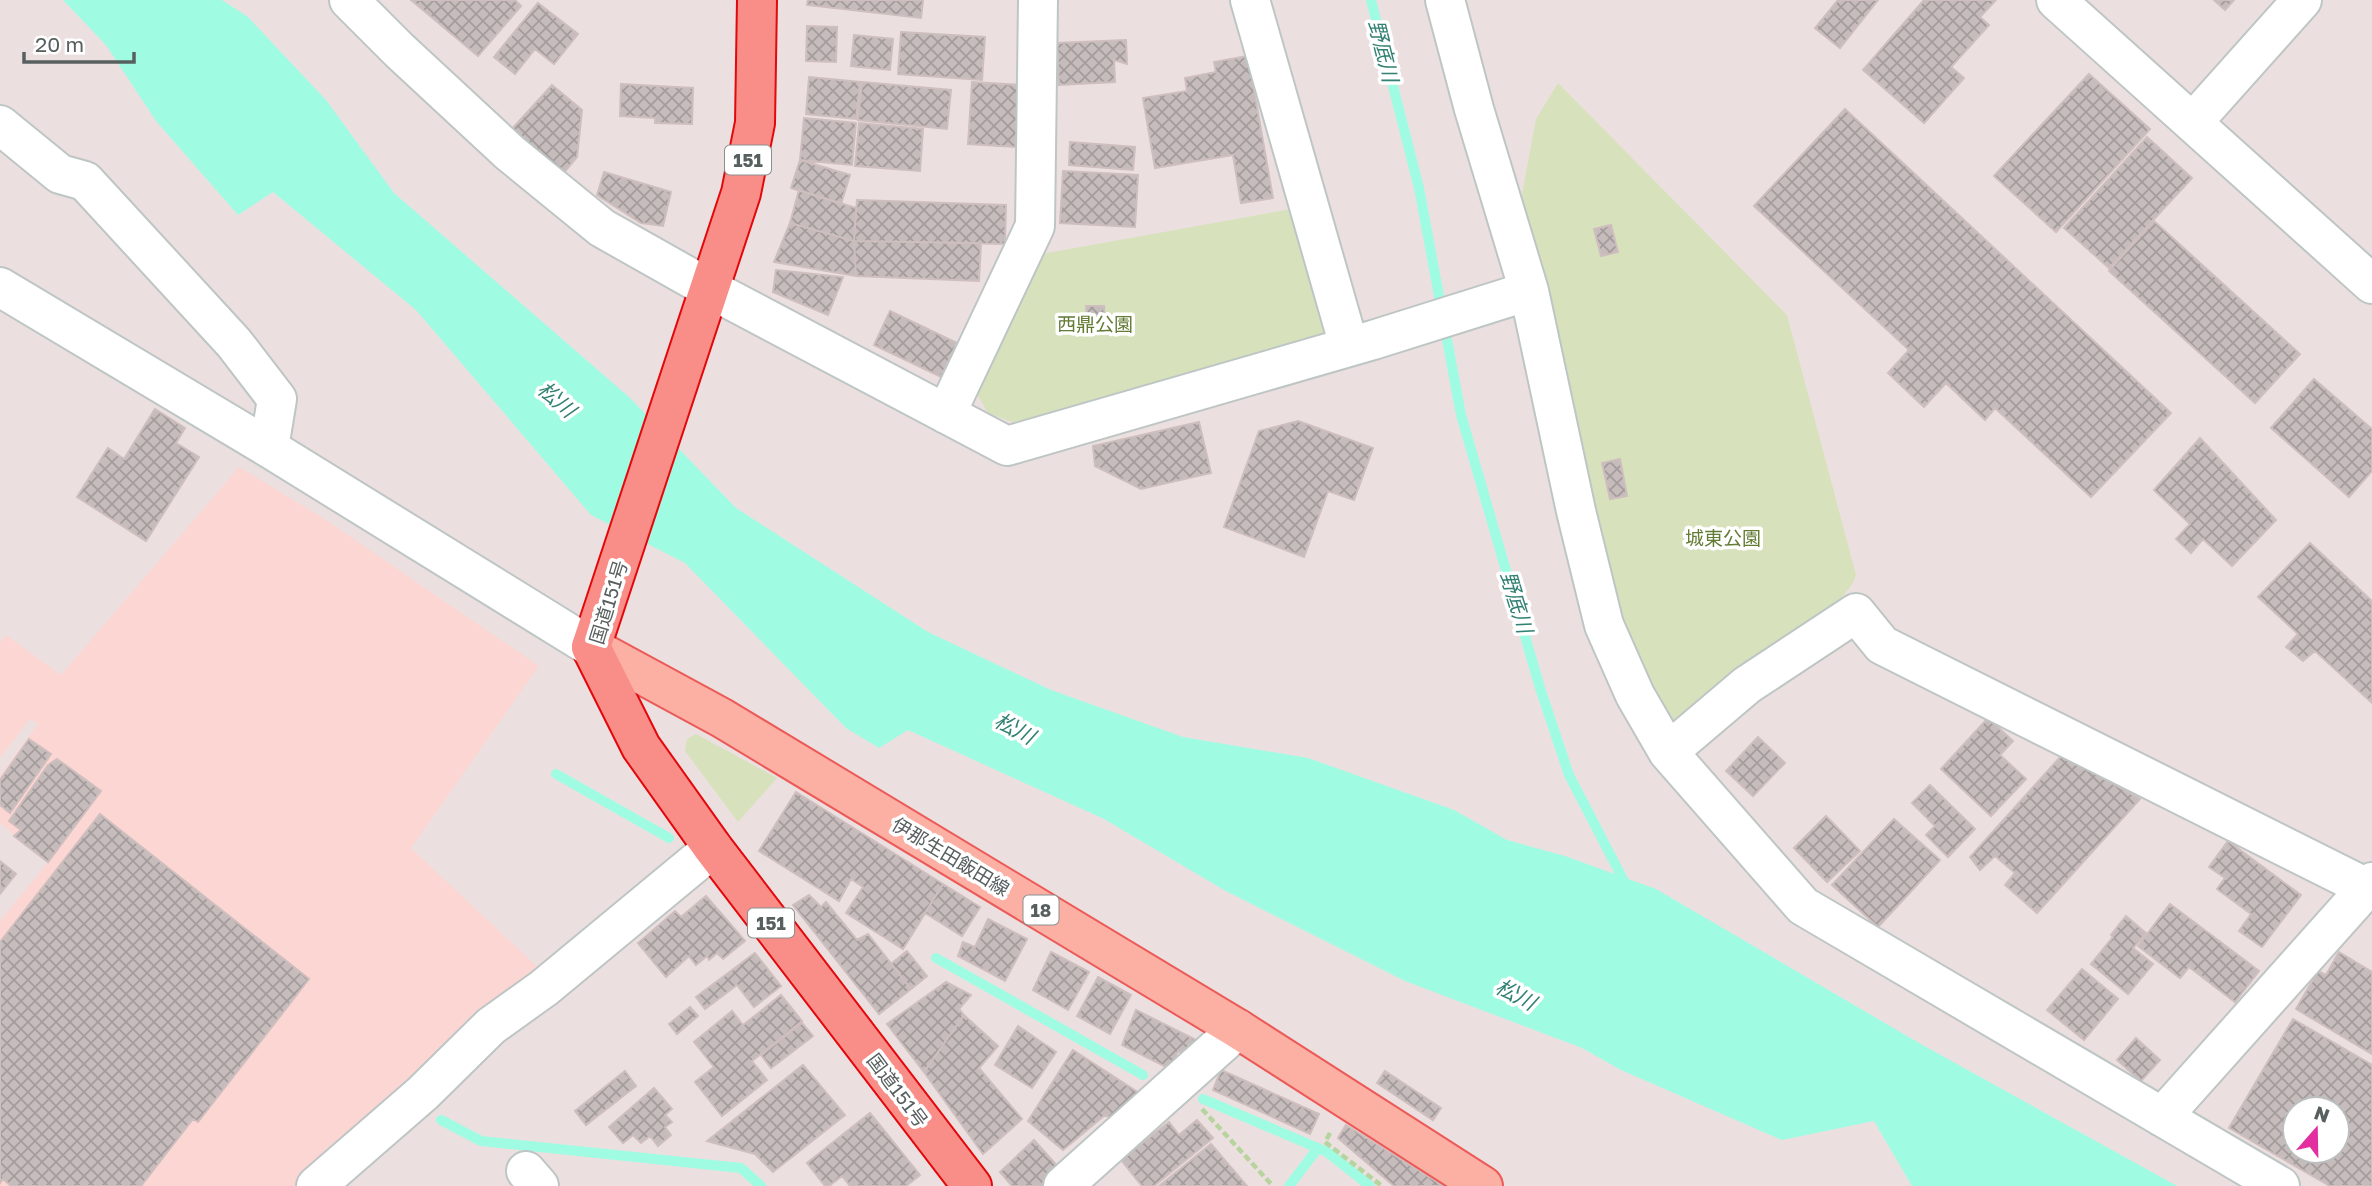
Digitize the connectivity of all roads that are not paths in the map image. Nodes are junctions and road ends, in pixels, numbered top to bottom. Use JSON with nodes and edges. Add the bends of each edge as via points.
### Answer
{"nodes":[{"id":1,"x":349,"y":0,"type":"edge"},
{"id":2,"x":757,"y":0,"type":"edge"},
{"id":3,"x":1038,"y":0,"type":"edge"},
{"id":4,"x":1250,"y":0,"type":"edge"},
{"id":5,"x":1445,"y":0,"type":"edge"},
{"id":6,"x":2056,"y":0,"type":"edge"},
{"id":7,"x":2302,"y":0,"type":"edge"},
{"id":8,"x":2193,"y":122,"type":"junction"},
{"id":9,"x":0,"y":125,"type":"edge"},
{"id":10,"x":2372,"y":284,"type":"edge"},
{"id":11,"x":0,"y":287,"type":"edge"},
{"id":12,"x":1529,"y":291,"type":"junction"},
{"id":13,"x":706,"y":301,"type":"junction"},
{"id":14,"x":1361,"y":343,"type":"junction"},
{"id":15,"x":946,"y":414,"type":"junction"},
{"id":16,"x":269,"y":448,"type":"junction"},
{"id":17,"x":591,"y":647,"type":"junction"},
{"id":18,"x":1668,"y":752,"type":"junction"},
{"id":19,"x":713,"y":848,"type":"junction"},
{"id":20,"x":2367,"y":895,"type":"edge"},
{"id":21,"x":1238,"y":1029,"type":"junction"},
{"id":22,"x":2162,"y":1117,"type":"junction"},
{"id":23,"x":1480,"y":1185,"type":"edge"},
{"id":24,"x":316,"y":1186,"type":"edge"},
{"id":25,"x":972,"y":1186,"type":"edge"},
{"id":26,"x":1063,"y":1186,"type":"edge"},
{"id":27,"x":2280,"y":1186,"type":"edge"}],
"edges":[{"from":1,"to":13,"type":"street","via":[[510,153],[602,228]]},
{"from":2,"to":13,"type":"highway","name":"国道151号","number":"151","via":[[755,123],[741,193]]},
{"from":3,"to":15,"type":"street","via":[[1035,226]]},
{"from":4,"to":14,"type":"street"},
{"from":5,"to":12,"type":"street"},
{"from":6,"to":8,"type":"street"},
{"from":7,"to":8,"type":"street"},
{"from":8,"to":10,"type":"street"},
{"from":9,"to":16,"type":"street","via":[[60,174],[85,180],[234,343],[277,400]]},
{"from":11,"to":16,"type":"street"},
{"from":12,"to":14,"type":"street"},
{"from":12,"to":18,"type":"street","via":[[1604,625],[1635,695]]},
{"from":13,"to":15,"type":"street"},
{"from":13,"to":17,"type":"highway","name":"国道151号","number":"151"},
{"from":14,"to":15,"type":"street","via":[[1007,446]]},
{"from":16,"to":17,"type":"street"},
{"from":17,"to":19,"type":"highway","name":"国道151号","number":"151","via":[[641,747]]},
{"from":17,"to":21,"type":"main road","name":"伊那生田飯田線","number":"18","via":[[722,718]]},
{"from":18,"to":20,"type":"street","via":[[1747,685],[1856,612],[1882,645]]},
{"from":18,"to":22,"type":"street","via":[[1803,906]]},
{"from":19,"to":24,"type":"street","via":[[544,988],[491,1026],[423,1093]]},
{"from":19,"to":25,"type":"highway","name":"国道151号","number":"151"},
{"from":20,"to":22,"type":"street"},
{"from":21,"to":23,"type":"main road","name":"伊那生田飯田線","number":"18"},
{"from":21,"to":26,"type":"street"},
{"from":22,"to":27,"type":"street"}]}
